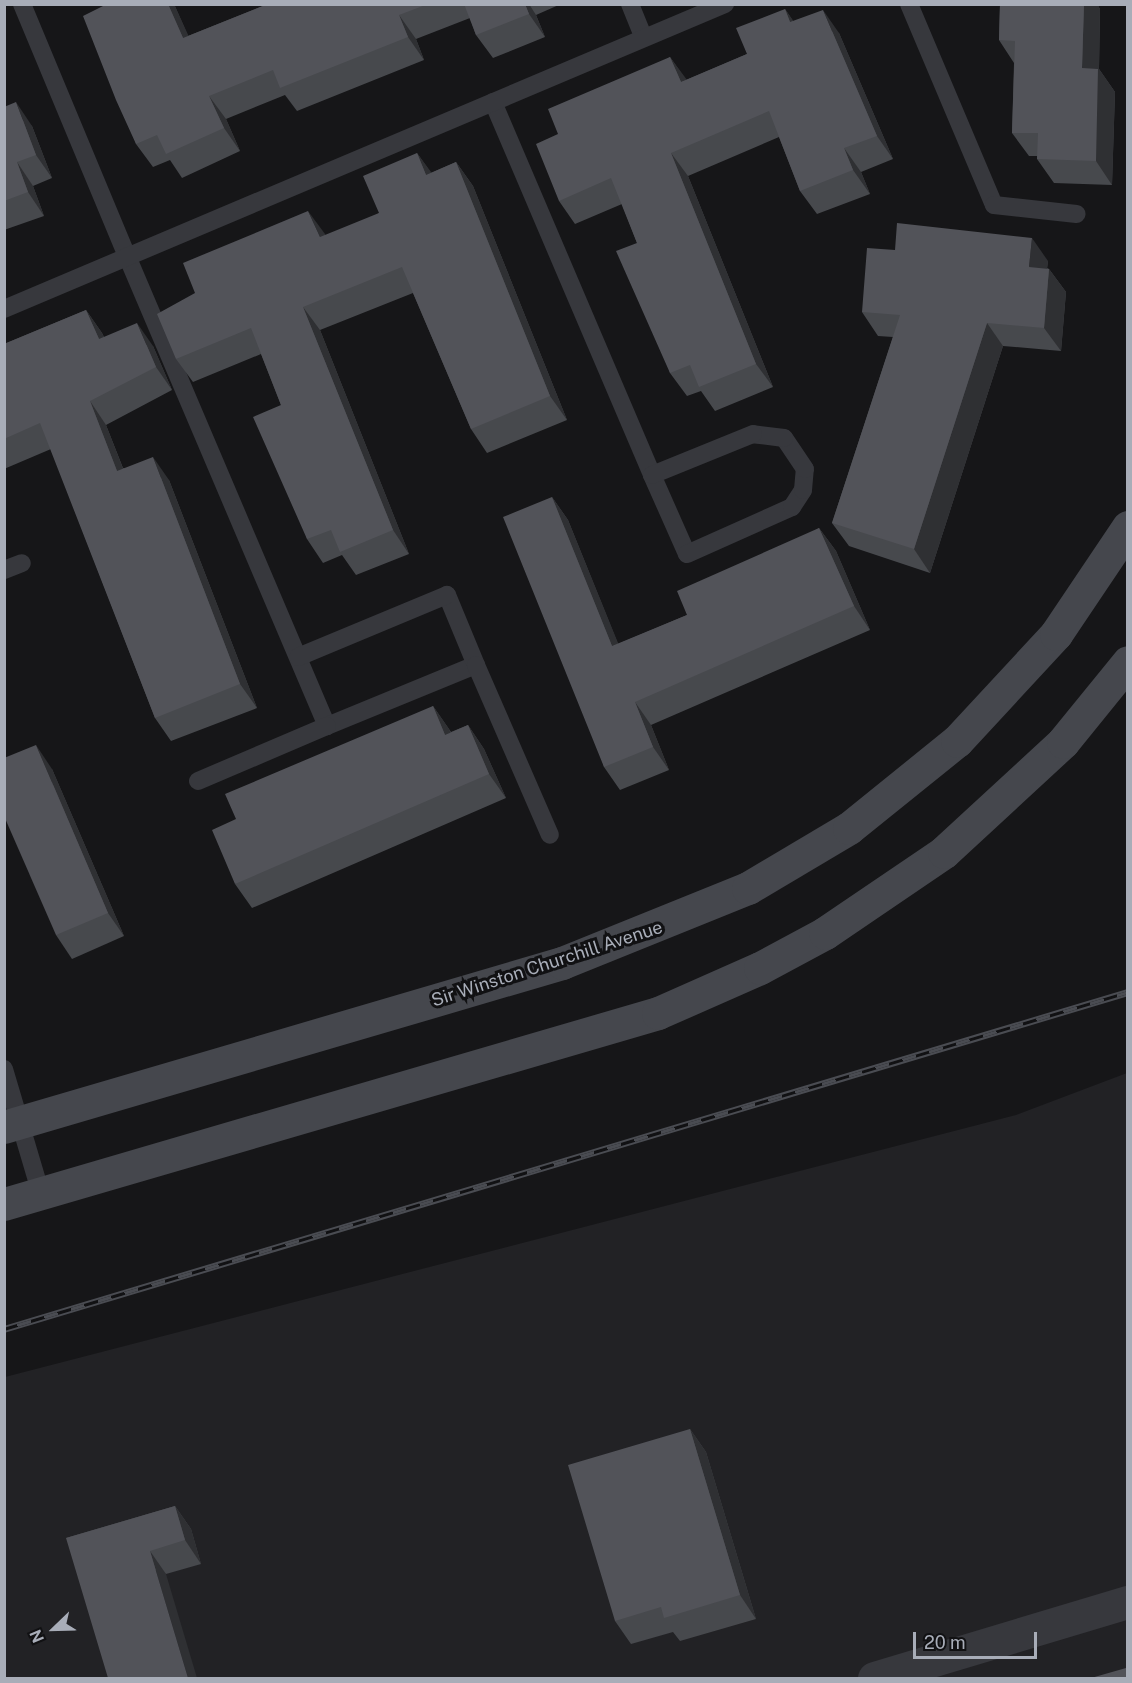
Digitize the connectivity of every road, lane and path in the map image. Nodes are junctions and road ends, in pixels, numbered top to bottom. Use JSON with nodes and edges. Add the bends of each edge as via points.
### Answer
{"nodes":[{"id":1,"x":22,"y":4,"type":"edge"},
{"id":2,"x":630,"y":4,"type":"edge"},
{"id":3,"x":725,"y":4,"type":"edge"},
{"id":4,"x":909,"y":4,"type":"edge"},
{"id":5,"x":643,"y":37,"type":"junction"},
{"id":6,"x":493,"y":102,"type":"junction"},
{"id":7,"x":1077,"y":214,"type":"dead end"},
{"id":8,"x":128,"y":256,"type":"junction"},
{"id":9,"x":4,"y":309,"type":"edge"},
{"id":10,"x":652,"y":475,"type":"junction"},
{"id":11,"x":1128,"y":527,"type":"edge"},
{"id":12,"x":22,"y":563,"type":"dead end"},
{"id":13,"x":4,"y":570,"type":"edge"},
{"id":14,"x":298,"y":657,"type":"junction"},
{"id":15,"x":1128,"y":662,"type":"edge"},
{"id":16,"x":476,"y":665,"type":"junction"},
{"id":17,"x":327,"y":726,"type":"junction"},
{"id":18,"x":198,"y":781,"type":"dead end"},
{"id":19,"x":550,"y":835,"type":"dead end"},
{"id":20,"x":4,"y":1069,"type":"edge"},
{"id":21,"x":13,"y":1125,"type":"edge"},
{"id":22,"x":41,"y":1194,"type":"junction"},
{"id":23,"x":4,"y":1204,"type":"edge"},
{"id":24,"x":1128,"y":1602,"type":"edge"},
{"id":25,"x":913,"y":1673,"type":"edge"},
{"id":26,"x":874,"y":1678,"type":"edge"}],
"edges":[{"from":1,"to":8,"type":"lane"},
{"from":2,"to":5,"type":"lane"},
{"from":3,"to":5,"type":"lane"},
{"from":4,"to":7,"type":"lane","via":[[994,205]]},
{"from":5,"to":6,"type":"lane"},
{"from":6,"to":8,"type":"lane"},
{"from":6,"to":10,"type":"lane"},
{"from":8,"to":9,"type":"lane"},
{"from":8,"to":14,"type":"lane"},
{"from":10,"to":10,"type":"lane","via":[[687,554],[792,507],[804,490],[805,469],[784,438],[753,434]]},
{"from":11,"to":21,"type":"main road","name":"Sir Winston Churchill Avenue","via":[[1056,634],[957,741],[849,828],[748,888],[562,963]]},
{"from":12,"to":13,"type":"lane"},
{"from":14,"to":16,"type":"lane","via":[[447,595]]},
{"from":14,"to":17,"type":"lane"},
{"from":15,"to":22,"type":"main road","via":[[1039,766],[944,852],[825,933],[760,968],[658,1013]]},
{"from":16,"to":17,"type":"lane"},
{"from":16,"to":19,"type":"lane"},
{"from":17,"to":18,"type":"lane"},
{"from":20,"to":21,"type":"lane"},
{"from":21,"to":22,"type":"lane"},
{"from":22,"to":23,"type":"main road"},
{"from":24,"to":25,"type":"street"},
{"from":25,"to":26,"type":"street"}]}
